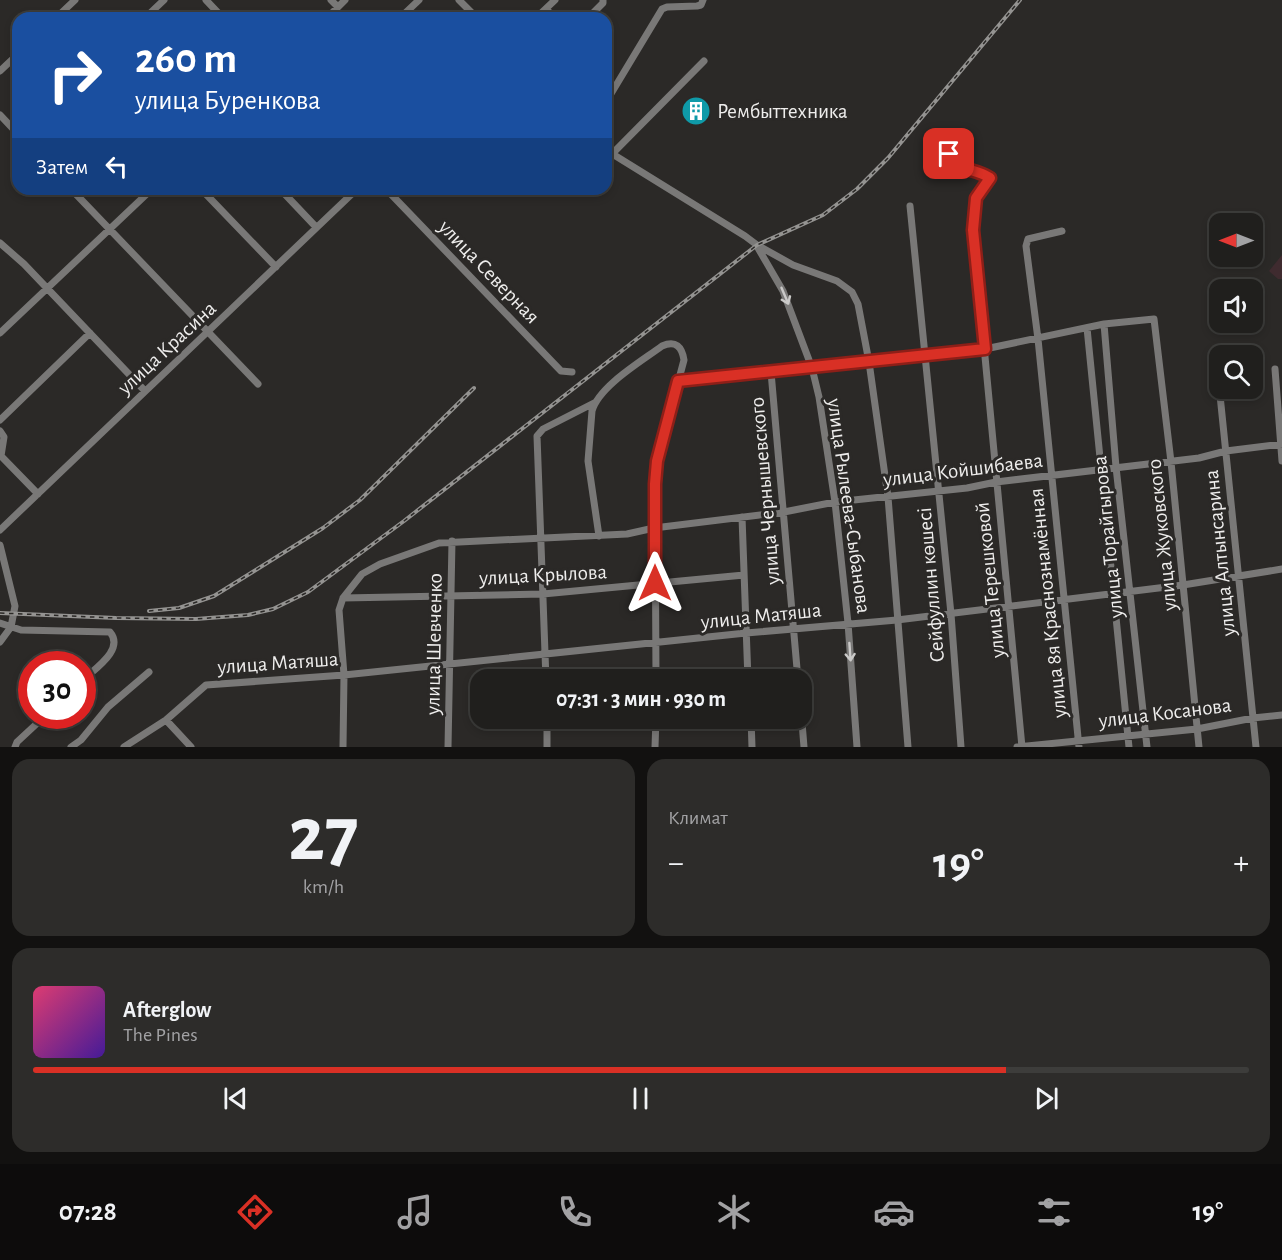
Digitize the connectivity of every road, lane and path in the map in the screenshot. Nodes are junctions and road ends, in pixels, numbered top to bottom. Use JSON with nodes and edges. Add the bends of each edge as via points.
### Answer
{"nodes":[{"id":1,"x":75,"y":0,"type":"edge"},
{"id":2,"x":164,"y":0,"type":"edge"},
{"id":3,"x":206,"y":0,"type":"edge"},
{"id":4,"x":331,"y":0,"type":"edge"},
{"id":5,"x":345,"y":0,"type":"edge"},
{"id":6,"x":419,"y":0,"type":"edge"},
{"id":7,"x":459,"y":0,"type":"edge"},
{"id":8,"x":555,"y":0,"type":"edge"},
{"id":9,"x":603,"y":0,"type":"edge"},
{"id":10,"x":703,"y":0,"type":"edge"},
{"id":11,"x":677,"y":3,"type":"edge"},
{"id":12,"x":338,"y":7,"type":"junction"},
{"id":13,"x":546,"y":9,"type":"junction"},
{"id":14,"x":62,"y":12,"type":"edge"},
{"id":15,"x":151,"y":12,"type":"edge"},
{"id":16,"x":217,"y":12,"type":"edge"},
{"id":17,"x":333,"y":12,"type":"edge"},
{"id":18,"x":406,"y":12,"type":"edge"},
{"id":19,"x":471,"y":12,"type":"edge"},
{"id":20,"x":543,"y":12,"type":"edge"},
{"id":21,"x":549,"y":12,"type":"edge"},
{"id":22,"x":594,"y":12,"type":"edge"},
{"id":23,"x":12,"y":60,"type":"edge"},
{"id":24,"x":704,"y":61,"type":"dead end"},
{"id":25,"x":0,"y":71,"type":"edge"},
{"id":26,"x":612,"y":92,"type":"edge"},
{"id":27,"x":0,"y":115,"type":"edge"},
{"id":28,"x":12,"y":128,"type":"edge"},
{"id":29,"x":612,"y":150,"type":"edge"},
{"id":30,"x":949,"y":154,"type":"dead end"},
{"id":31,"x":612,"y":155,"type":"edge"},
{"id":32,"x":77,"y":195,"type":"edge"},
{"id":33,"x":146,"y":195,"type":"edge"},
{"id":34,"x":207,"y":195,"type":"edge"},
{"id":35,"x":286,"y":195,"type":"edge"},
{"id":36,"x":351,"y":195,"type":"edge"},
{"id":37,"x":392,"y":195,"type":"edge"},
{"id":38,"x":910,"y":206,"type":"dead end"},
{"id":39,"x":316,"y":227,"type":"junction"},
{"id":40,"x":110,"y":229,"type":"junction"},
{"id":41,"x":1062,"y":231,"type":"dead end"},
{"id":42,"x":0,"y":243,"type":"edge"},
{"id":43,"x":757,"y":245,"type":"junction"},
{"id":44,"x":276,"y":267,"type":"junction"},
{"id":45,"x":47,"y":288,"type":"junction"},
{"id":46,"x":1104,"y":324,"type":"junction"},
{"id":47,"x":1087,"y":328,"type":"junction"},
{"id":48,"x":207,"y":332,"type":"junction"},
{"id":49,"x":0,"y":333,"type":"edge"},
{"id":50,"x":90,"y":333,"type":"junction"},
{"id":51,"x":1038,"y":339,"type":"junction"},
{"id":52,"x":985,"y":349,"type":"junction"},
{"id":53,"x":926,"y":356,"type":"junction"},
{"id":54,"x":869,"y":362,"type":"junction"},
{"id":55,"x":812,"y":368,"type":"junction"},
{"id":56,"x":1275,"y":369,"type":"dead end"},
{"id":57,"x":572,"y":372,"type":"dead end"},
{"id":58,"x":771,"y":372,"type":"junction"},
{"id":59,"x":678,"y":381,"type":"junction"},
{"id":60,"x":258,"y":384,"type":"dead end"},
{"id":61,"x":145,"y":391,"type":"junction"},
{"id":62,"x":1221,"y":399,"type":"edge"},
{"id":63,"x":594,"y":403,"type":"junction"},
{"id":64,"x":0,"y":420,"type":"edge"},
{"id":65,"x":0,"y":431,"type":"edge"},
{"id":66,"x":1281,"y":444,"type":"edge"},
{"id":67,"x":1226,"y":451,"type":"junction"},
{"id":68,"x":1282,"y":461,"type":"edge"},
{"id":69,"x":1171,"y":462,"type":"junction"},
{"id":70,"x":1116,"y":467,"type":"junction"},
{"id":71,"x":1100,"y":470,"type":"junction"},
{"id":72,"x":1051,"y":475,"type":"junction"},
{"id":73,"x":996,"y":482,"type":"junction"},
{"id":74,"x":938,"y":491,"type":"junction"},
{"id":75,"x":38,"y":494,"type":"junction"},
{"id":76,"x":888,"y":497,"type":"junction"},
{"id":77,"x":835,"y":502,"type":"junction"},
{"id":78,"x":784,"y":512,"type":"junction"},
{"id":79,"x":742,"y":517,"type":"junction"},
{"id":80,"x":654,"y":528,"type":"junction"},
{"id":81,"x":0,"y":530,"type":"edge"},
{"id":82,"x":599,"y":536,"type":"junction"},
{"id":83,"x":541,"y":540,"type":"junction"},
{"id":84,"x":452,"y":541,"type":"junction"},
{"id":85,"x":0,"y":545,"type":"edge"},
{"id":86,"x":1282,"y":569,"type":"edge"},
{"id":87,"x":744,"y":575,"type":"junction"},
{"id":88,"x":1238,"y":577,"type":"junction"},
{"id":89,"x":655,"y":583,"type":"junction"},
{"id":90,"x":0,"y":584,"type":"edge"},
{"id":91,"x":10,"y":585,"type":"junction"},
{"id":92,"x":1183,"y":585,"type":"junction"},
{"id":93,"x":1131,"y":591,"type":"junction"},
{"id":94,"x":543,"y":594,"type":"junction"},
{"id":95,"x":1114,"y":594,"type":"junction"},
{"id":96,"x":452,"y":596,"type":"junction"},
{"id":97,"x":343,"y":598,"type":"junction"},
{"id":98,"x":1064,"y":600,"type":"junction"},
{"id":99,"x":1010,"y":606,"type":"junction"},
{"id":100,"x":951,"y":614,"type":"junction"},
{"id":101,"x":897,"y":620,"type":"junction"},
{"id":102,"x":0,"y":623,"type":"edge"},
{"id":103,"x":848,"y":623,"type":"junction"},
{"id":104,"x":11,"y":627,"type":"junction"},
{"id":105,"x":794,"y":629,"type":"junction"},
{"id":106,"x":746,"y":633,"type":"junction"},
{"id":107,"x":0,"y":642,"type":"edge"},
{"id":108,"x":656,"y":644,"type":"junction"},
{"id":109,"x":545,"y":655,"type":"junction"},
{"id":110,"x":449,"y":664,"type":"junction"},
{"id":111,"x":96,"y":668,"type":"edge"},
{"id":112,"x":546,"y":669,"type":"edge"},
{"id":113,"x":656,"y":669,"type":"edge"},
{"id":114,"x":748,"y":669,"type":"edge"},
{"id":115,"x":797,"y":669,"type":"edge"},
{"id":116,"x":149,"y":672,"type":"dead end"},
{"id":117,"x":344,"y":675,"type":"junction"},
{"id":118,"x":1282,"y":715,"type":"edge"},
{"id":119,"x":1253,"y":718,"type":"junction"},
{"id":120,"x":166,"y":720,"type":"junction"},
{"id":121,"x":31,"y":729,"type":"edge"},
{"id":122,"x":547,"y":729,"type":"edge"},
{"id":123,"x":656,"y":729,"type":"edge"},
{"id":124,"x":751,"y":729,"type":"edge"},
{"id":125,"x":803,"y":729,"type":"edge"},
{"id":126,"x":1197,"y":729,"type":"junction"},
{"id":127,"x":1146,"y":734,"type":"junction"},
{"id":128,"x":1128,"y":736,"type":"junction"},
{"id":129,"x":1079,"y":744,"type":"edge"},
{"id":130,"x":15,"y":747,"type":"edge"},
{"id":131,"x":71,"y":747,"type":"edge"},
{"id":132,"x":124,"y":747,"type":"edge"},
{"id":133,"x":191,"y":747,"type":"edge"},
{"id":134,"x":343,"y":747,"type":"edge"},
{"id":135,"x":448,"y":747,"type":"edge"},
{"id":136,"x":547,"y":747,"type":"edge"},
{"id":137,"x":655,"y":747,"type":"edge"},
{"id":138,"x":752,"y":747,"type":"edge"},
{"id":139,"x":804,"y":747,"type":"edge"},
{"id":140,"x":857,"y":747,"type":"edge"},
{"id":141,"x":908,"y":747,"type":"edge"},
{"id":142,"x":961,"y":747,"type":"edge"},
{"id":143,"x":1017,"y":747,"type":"edge"},
{"id":144,"x":1022,"y":747,"type":"edge"},
{"id":145,"x":1129,"y":747,"type":"edge"},
{"id":146,"x":1147,"y":747,"type":"edge"},
{"id":147,"x":1199,"y":747,"type":"edge"},
{"id":148,"x":1256,"y":747,"type":"edge"}],
"edges":[{"from":1,"to":14,"type":"street"},
{"from":2,"to":15,"type":"street"},
{"from":3,"to":16,"type":"street"},
{"from":4,"to":12,"type":"street"},
{"from":5,"to":12,"type":"street"},
{"from":6,"to":18,"type":"street"},
{"from":7,"to":19,"type":"street"},
{"from":8,"to":13,"type":"street"},
{"from":9,"to":22,"type":"street"},
{"from":10,"to":11,"type":"street","via":[[697,6]]},
{"from":11,"to":26,"type":"street","via":[[662,9]]},
{"from":12,"to":17,"type":"street"},
{"from":13,"to":20,"type":"street"},
{"from":13,"to":21,"type":"street"},
{"from":23,"to":25,"type":"street"},
{"from":24,"to":29,"type":"street"},
{"from":27,"to":28,"type":"street"},
{"from":30,"to":52,"type":"street","name":"улица Терешковой","via":[[959,167],[980,171],[990,178],[976,198],[973,230]]},
{"from":31,"to":43,"type":"street"},
{"from":32,"to":40,"type":"street"},
{"from":33,"to":40,"type":"street"},
{"from":34,"to":44,"type":"street"},
{"from":35,"to":39,"type":"street"},
{"from":36,"to":39,"type":"street","name":"улица Красина"},
{"from":37,"to":57,"type":"street","name":"улица Северная","via":[[561,371]]},
{"from":38,"to":53,"type":"street","name":"Сейфуллин көшесі"},
{"from":39,"to":44,"type":"street","name":"улица Красина"},
{"from":40,"to":45,"type":"street"},
{"from":40,"to":48,"type":"street"},
{"from":41,"to":51,"type":"street","name":"улица 8я Краснознамённая","via":[[1028,239],[1026,246]]},
{"from":42,"to":45,"type":"street"},
{"from":43,"to":54,"type":"street","via":[[793,265],[837,281],[852,292]]},
{"from":43,"to":55,"type":"street","name":"улица Рылеева-Сыбанова","one_way":true,"via":[[783,291]]},
{"from":44,"to":48,"type":"street","name":"улица Красина"},
{"from":45,"to":49,"type":"street"},
{"from":45,"to":50,"type":"street"},
{"from":46,"to":47,"type":"street"},
{"from":46,"to":69,"type":"street","name":"улица Жуковского","via":[[1154,319]]},
{"from":46,"to":70,"type":"street","name":"улица Торайгырова"},
{"from":47,"to":51,"type":"street"},
{"from":47,"to":71,"type":"street","name":"улица Торайгырова"},
{"from":48,"to":60,"type":"street"},
{"from":48,"to":61,"type":"street","name":"улица Красина"},
{"from":50,"to":61,"type":"street"},
{"from":50,"to":64,"type":"street"},
{"from":51,"to":52,"type":"street"},
{"from":51,"to":72,"type":"street","name":"улица 8я Краснознамённая"},
{"from":52,"to":53,"type":"street"},
{"from":52,"to":73,"type":"street","name":"улица Терешковой"},
{"from":53,"to":54,"type":"street"},
{"from":53,"to":74,"type":"street","name":"Сейфуллин көшесі"},
{"from":54,"to":55,"type":"street"},
{"from":54,"to":76,"type":"street"},
{"from":55,"to":58,"type":"street"},
{"from":55,"to":77,"type":"street","name":"улица Рылеева-Сыбанова"},
{"from":56,"to":66,"type":"street"},
{"from":58,"to":59,"type":"street"},
{"from":58,"to":78,"type":"street","name":"улица Чернышевского"},
{"from":59,"to":63,"type":"street","via":[[683,350],[669,343],[614,383]]},
{"from":59,"to":80,"type":"street","via":[[657,461]]},
{"from":61,"to":75,"type":"street","name":"улица Красина"},
{"from":62,"to":67,"type":"street","name":"улица Алтынсарина"},
{"from":63,"to":82,"type":"street","via":[[588,461]]},
{"from":63,"to":83,"type":"street","via":[[543,429],[537,436]]},
{"from":65,"to":75,"type":"street","via":[[4,437],[1,456]]},
{"from":66,"to":67,"type":"street","name":"улица Койшибаева"},
{"from":66,"to":68,"type":"street"},
{"from":67,"to":69,"type":"street","name":"улица Койшибаева"},
{"from":67,"to":88,"type":"street","name":"улица Алтынсарина"},
{"from":69,"to":70,"type":"street","name":"улица Койшибаева"},
{"from":69,"to":92,"type":"street","name":"улица Жуковского"},
{"from":70,"to":71,"type":"street","name":"улица Койшибаева"},
{"from":70,"to":93,"type":"street","name":"улица Торайгырова"},
{"from":71,"to":72,"type":"street","name":"улица Койшибаева"},
{"from":71,"to":95,"type":"street","name":"улица Торайгырова"},
{"from":72,"to":73,"type":"street","name":"улица Койшибаева"},
{"from":72,"to":98,"type":"street","name":"улица 8я Краснознамённая"},
{"from":73,"to":74,"type":"street","name":"улица Койшибаева"},
{"from":73,"to":99,"type":"street","name":"улица Терешковой"},
{"from":74,"to":76,"type":"street","name":"улица Койшибаева"},
{"from":74,"to":100,"type":"street","name":"Сейфуллин көшесі"},
{"from":75,"to":81,"type":"street","name":"улица Красина"},
{"from":76,"to":77,"type":"street","name":"улица Койшибаева"},
{"from":76,"to":101,"type":"street"},
{"from":77,"to":78,"type":"street","name":"улица Койшибаева"},
{"from":77,"to":103,"type":"street","name":"улица Рылеева-Сыбанова"},
{"from":78,"to":79,"type":"street","name":"улица Койшибаева"},
{"from":78,"to":105,"type":"street","name":"улица Чернышевского"},
{"from":79,"to":80,"type":"street","name":"улица Койшибаева"},
{"from":79,"to":87,"type":"street"},
{"from":80,"to":82,"type":"street","name":"улица Койшибаева"},
{"from":80,"to":89,"type":"street"},
{"from":82,"to":83,"type":"street","name":"улица Койшибаева"},
{"from":83,"to":84,"type":"street","name":"улица Койшибаева"},
{"from":83,"to":94,"type":"street"},
{"from":84,"to":96,"type":"street","name":"улица Шевченко"},
{"from":84,"to":97,"type":"street","name":"улица Койшибаева","via":[[380,564],[362,574]]},
{"from":85,"to":91,"type":"street"},
{"from":86,"to":88,"type":"street","name":"улица Матяша"},
{"from":87,"to":89,"type":"street","name":"улица Крылова"},
{"from":87,"to":106,"type":"street"},
{"from":88,"to":92,"type":"street","name":"улица Матяша"},
{"from":88,"to":119,"type":"street","name":"улица Алтынсарина"},
{"from":89,"to":94,"type":"street","name":"улица Крылова"},
{"from":89,"to":108,"type":"street"},
{"from":90,"to":91,"type":"street"},
{"from":91,"to":104,"type":"street","via":[[15,606]]},
{"from":92,"to":93,"type":"street","name":"улица Матяша"},
{"from":92,"to":126,"type":"street","name":"улица Жуковского"},
{"from":93,"to":95,"type":"street","name":"улица Матяша"},
{"from":93,"to":127,"type":"street","name":"улица Торайгырова"},
{"from":94,"to":96,"type":"street","name":"улица Крылова"},
{"from":94,"to":109,"type":"street"},
{"from":95,"to":98,"type":"street","name":"улица Матяша"},
{"from":95,"to":128,"type":"street","name":"улица Торайгырова"},
{"from":96,"to":97,"type":"street","name":"улица Крылова"},
{"from":96,"to":110,"type":"street","name":"улица Шевченко"},
{"from":97,"to":117,"type":"street","via":[[339,610]]},
{"from":98,"to":99,"type":"street","name":"улица Матяша"},
{"from":98,"to":129,"type":"street","name":"улица 8я Краснознамённая"},
{"from":99,"to":100,"type":"street","name":"улица Матяша"},
{"from":99,"to":144,"type":"street","name":"улица Терешковой"},
{"from":100,"to":101,"type":"street","name":"улица Матяша"},
{"from":100,"to":142,"type":"street","name":"Сейфуллин көшесі"},
{"from":101,"to":103,"type":"street","name":"улица Матяша"},
{"from":101,"to":141,"type":"street"},
{"from":102,"to":104,"type":"street"},
{"from":103,"to":105,"type":"street","name":"улица Матяша"},
{"from":103,"to":140,"type":"street","name":"улица Рылеева-Сыбанова","one_way":true},
{"from":104,"to":107,"type":"street"},
{"from":104,"to":111,"type":"street","via":[[110,632],[114,649]]},
{"from":105,"to":106,"type":"street","name":"улица Матяша"},
{"from":105,"to":115,"type":"street","name":"улица Чернышевского"},
{"from":106,"to":108,"type":"street","name":"улица Матяша"},
{"from":106,"to":114,"type":"street"},
{"from":108,"to":109,"type":"street","name":"улица Матяша"},
{"from":108,"to":113,"type":"street"},
{"from":109,"to":110,"type":"street","name":"улица Матяша"},
{"from":109,"to":112,"type":"street"},
{"from":110,"to":117,"type":"street","name":"улица Матяша"},
{"from":110,"to":135,"type":"street","name":"улица Шевченко"},
{"from":116,"to":131,"type":"street","via":[[108,707]]},
{"from":117,"to":120,"type":"street","name":"улица Матяша","via":[[206,685]]},
{"from":117,"to":134,"type":"street"},
{"from":118,"to":119,"type":"street","name":"улица Косанова"},
{"from":119,"to":126,"type":"street","name":"улица Косанова"},
{"from":119,"to":148,"type":"street","name":"улица Алтынсарина"},
{"from":120,"to":132,"type":"street"},
{"from":120,"to":133,"type":"street"},
{"from":121,"to":130,"type":"street"},
{"from":122,"to":136,"type":"street"},
{"from":123,"to":137,"type":"street"},
{"from":124,"to":138,"type":"street"},
{"from":125,"to":139,"type":"street"},
{"from":126,"to":127,"type":"street","name":"улица Косанова"},
{"from":126,"to":147,"type":"street","name":"улица Жуковского"},
{"from":127,"to":128,"type":"street","name":"улица Косанова"},
{"from":127,"to":146,"type":"street","name":"улица Торайгырова"},
{"from":128,"to":129,"type":"street","name":"улица Косанова"},
{"from":128,"to":145,"type":"street","name":"улица Торайгырова"},
{"from":129,"to":144,"type":"street","name":"улица Косанова"},
{"from":143,"to":144,"type":"street","name":"улица Косанова"}]}
